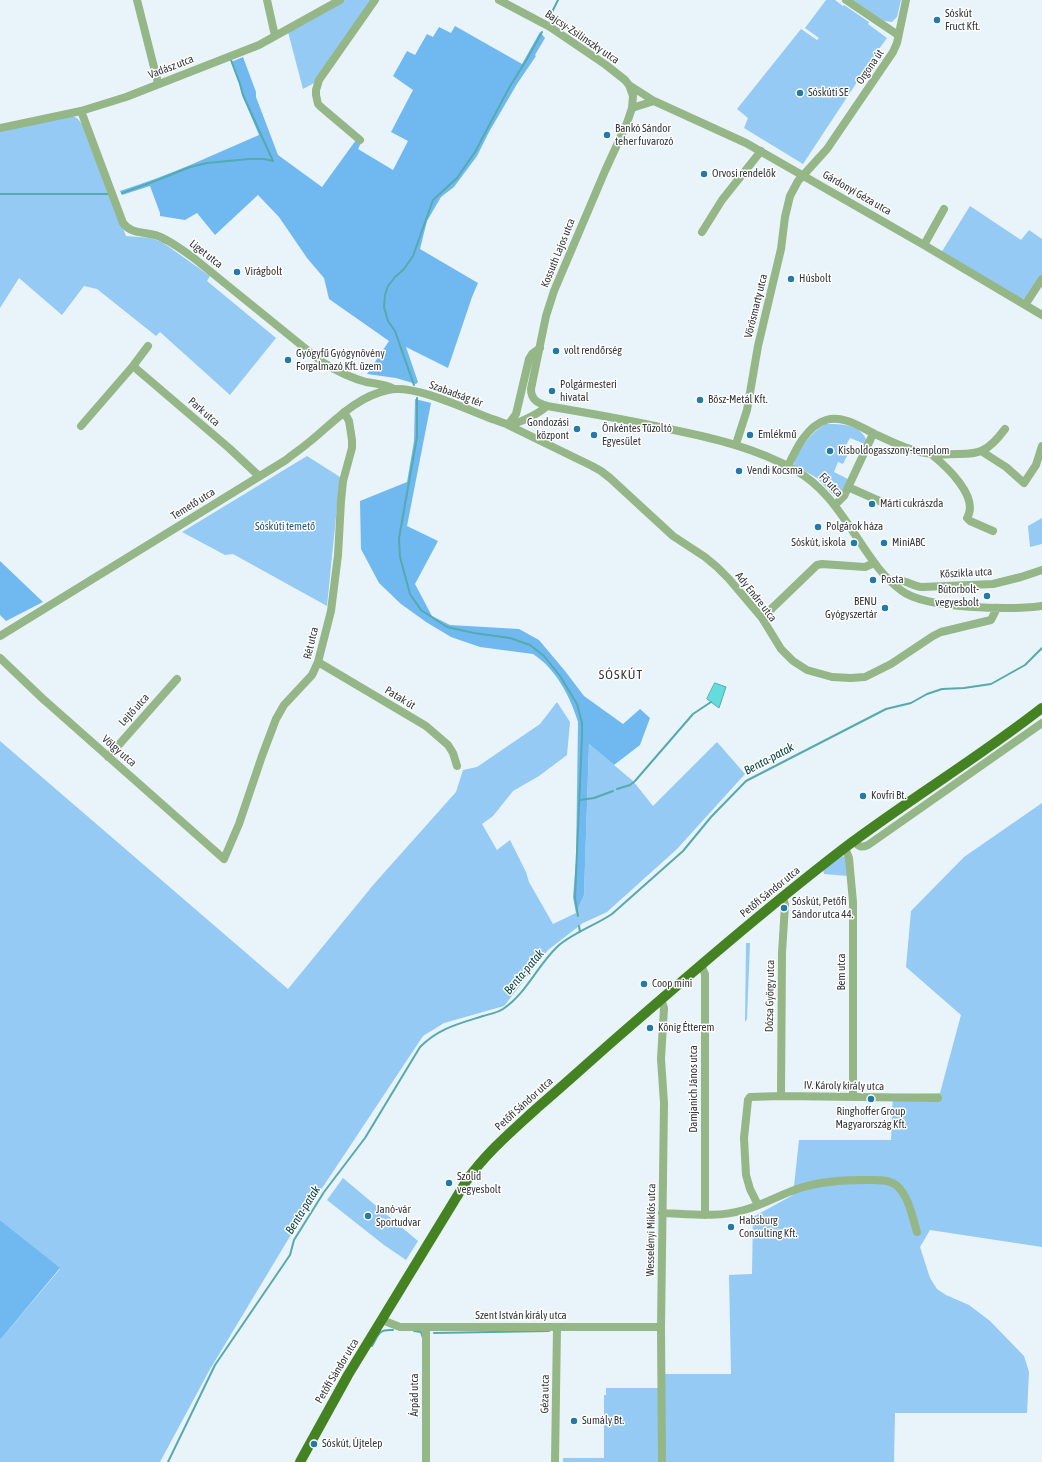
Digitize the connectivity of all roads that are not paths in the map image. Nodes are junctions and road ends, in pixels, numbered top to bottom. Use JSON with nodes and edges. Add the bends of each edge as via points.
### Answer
{"nodes":[{"id":1,"x":137,"y":0,"type":"edge"},
{"id":2,"x":267,"y":0,"type":"edge"},
{"id":3,"x":340,"y":0,"type":"edge"},
{"id":4,"x":375,"y":0,"type":"edge"},
{"id":5,"x":499,"y":0,"type":"edge"},
{"id":6,"x":846,"y":0,"type":"edge"},
{"id":7,"x":906,"y":0,"type":"edge"},
{"id":8,"x":898,"y":34,"type":"junction"},
{"id":9,"x":275,"y":36,"type":"junction"},
{"id":10,"x":158,"y":83,"type":"junction"},
{"id":11,"x":629,"y":85,"type":"junction"},
{"id":12,"x":654,"y":101,"type":"junction"},
{"id":13,"x":632,"y":108,"type":"junction"},
{"id":14,"x":81,"y":111,"type":"junction"},
{"id":15,"x":0,"y":128,"type":"edge"},
{"id":16,"x":360,"y":140,"type":"dead end"},
{"id":17,"x":761,"y":151,"type":"junction"},
{"id":18,"x":803,"y":176,"type":"junction"},
{"id":19,"x":944,"y":209,"type":"dead end"},
{"id":20,"x":702,"y":232,"type":"dead end"},
{"id":21,"x":924,"y":245,"type":"junction"},
{"id":22,"x":1042,"y":279,"type":"edge"},
{"id":23,"x":1025,"y":305,"type":"junction"},
{"id":24,"x":1042,"y":315,"type":"edge"},
{"id":25,"x":148,"y":346,"type":"dead end"},
{"id":26,"x":540,"y":348,"type":"junction"},
{"id":27,"x":133,"y":366,"type":"junction"},
{"id":28,"x":367,"y":382,"type":"junction"},
{"id":29,"x":394,"y":389,"type":"junction"},
{"id":30,"x":369,"y":396,"type":"junction"},
{"id":31,"x":547,"y":406,"type":"junction"},
{"id":32,"x":344,"y":412,"type":"junction"},
{"id":33,"x":530,"y":417,"type":"junction"},
{"id":34,"x":508,"y":424,"type":"junction"},
{"id":35,"x":81,"y":426,"type":"dead end"},
{"id":36,"x":1005,"y":429,"type":"dead end"},
{"id":37,"x":873,"y":434,"type":"junction"},
{"id":38,"x":528,"y":435,"type":"junction"},
{"id":39,"x":736,"y":444,"type":"junction"},
{"id":40,"x":1042,"y":446,"type":"edge"},
{"id":41,"x":980,"y":451,"type":"junction"},
{"id":42,"x":931,"y":454,"type":"junction"},
{"id":43,"x":946,"y":454,"type":"junction"},
{"id":44,"x":943,"y":464,"type":"junction"},
{"id":45,"x":788,"y":466,"type":"junction"},
{"id":46,"x":259,"y":476,"type":"junction"},
{"id":47,"x":848,"y":487,"type":"junction"},
{"id":48,"x":884,"y":503,"type":"dead end"},
{"id":49,"x":835,"y":505,"type":"junction"},
{"id":50,"x":993,"y":532,"type":"dead end"},
{"id":51,"x":874,"y":563,"type":"junction"},
{"id":52,"x":1042,"y":570,"type":"edge"},
{"id":53,"x":891,"y":581,"type":"junction"},
{"id":54,"x":1042,"y":606,"type":"edge"},
{"id":55,"x":996,"y":608,"type":"junction"},
{"id":56,"x":762,"y":618,"type":"junction"},
{"id":57,"x":0,"y":636,"type":"edge"},
{"id":58,"x":0,"y":658,"type":"edge"},
{"id":59,"x":318,"y":662,"type":"junction"},
{"id":60,"x":177,"y":679,"type":"dead end"},
{"id":61,"x":1042,"y":708,"type":"edge"},
{"id":62,"x":1042,"y":723,"type":"edge"},
{"id":63,"x":108,"y":757,"type":"junction"},
{"id":64,"x":457,"y":766,"type":"dead end"},
{"id":65,"x":854,"y":841,"type":"junction"},
{"id":66,"x":845,"y":848,"type":"junction"},
{"id":67,"x":224,"y":859,"type":"joint"},
{"id":68,"x":783,"y":897,"type":"junction"},
{"id":69,"x":701,"y":964,"type":"junction"},
{"id":70,"x":661,"y":1000,"type":"junction"},
{"id":71,"x":781,"y":1096,"type":"junction"},
{"id":72,"x":852,"y":1097,"type":"junction"},
{"id":73,"x":938,"y":1098,"type":"dead end"},
{"id":74,"x":758,"y":1205,"type":"junction"},
{"id":75,"x":662,"y":1213,"type":"junction"},
{"id":76,"x":704,"y":1215,"type":"junction"},
{"id":77,"x":917,"y":1232,"type":"dead end"},
{"id":78,"x":382,"y":1320,"type":"junction"},
{"id":79,"x":426,"y":1327,"type":"junction"},
{"id":80,"x":557,"y":1327,"type":"junction"},
{"id":81,"x":661,"y":1327,"type":"junction"},
{"id":82,"x":300,"y":1462,"type":"edge"},
{"id":83,"x":426,"y":1462,"type":"edge"},
{"id":84,"x":556,"y":1462,"type":"edge"},
{"id":85,"x":662,"y":1462,"type":"edge"}],
"edges":[{"from":1,"to":10,"type":"street"},
{"from":2,"to":9,"type":"street"},
{"from":3,"to":9,"type":"street","name":"Vadász utca"},
{"from":4,"to":16,"type":"street","via":[[324,72],[316,90],[321,107]]},
{"from":5,"to":11,"type":"street","name":"Bajcsy-Zsilinszky utca","via":[[550,27],[606,65]]},
{"from":6,"to":8,"type":"street"},
{"from":7,"to":8,"type":"street","name":"Orgona út"},
{"from":8,"to":18,"type":"street","name":"Orgona út","via":[[893,52],[827,149]]},
{"from":9,"to":10,"type":"street","name":"Vadász utca","via":[[259,45]]},
{"from":10,"to":14,"type":"street","name":"Vadász utca","via":[[126,97]]},
{"from":11,"to":12,"type":"street","name":"Gárdonyi Géza utca"},
{"from":11,"to":13,"type":"street","via":[[633,96]]},
{"from":12,"to":13,"type":"street"},
{"from":12,"to":17,"type":"street","name":"Gárdonyi Géza utca"},
{"from":13,"to":26,"type":"street","name":"Kossuth Lajos utca","via":[[628,123],[554,291]]},
{"from":14,"to":15,"type":"street","name":"Vadász utca"},
{"from":14,"to":28,"type":"street","name":"Liget utca","via":[[126,226],[135,232],[157,235],[178,247],[322,362]]},
{"from":17,"to":18,"type":"street","name":"Gárdonyi Géza utca"},
{"from":17,"to":20,"type":"street","via":[[722,200]]},
{"from":18,"to":21,"type":"street","name":"Gárdonyi Géza utca"},
{"from":18,"to":39,"type":"street","name":"Vörösmarty utca","via":[[787,205],[781,250],[758,346],[747,410]]},
{"from":19,"to":21,"type":"street"},
{"from":21,"to":23,"type":"street","name":"Gárdonyi Géza utca"},
{"from":22,"to":23,"type":"street"},
{"from":23,"to":24,"type":"street","name":"Gárdonyi Géza utca"},
{"from":25,"to":27,"type":"street"},
{"from":26,"to":31,"type":"street","name":"Kossuth Lajos utca","via":[[531,393],[534,400]]},
{"from":26,"to":34,"type":"street","via":[[529,359],[516,414]]},
{"from":27,"to":35,"type":"street"},
{"from":27,"to":46,"type":"street","name":"Park utca"},
{"from":28,"to":29,"type":"street","name":"Liget utca","via":[[385,384]]},
{"from":28,"to":30,"type":"street"},
{"from":29,"to":30,"type":"street","name":"Temető utca"},
{"from":29,"to":34,"type":"street","name":"Szabadság tér","via":[[418,392]]},
{"from":30,"to":32,"type":"street","name":"Temető utca"},
{"from":31,"to":33,"type":"street"},
{"from":31,"to":39,"type":"street","name":"Fő utca"},
{"from":32,"to":46,"type":"street","name":"Temető utca","via":[[309,443]]},
{"from":32,"to":59,"type":"street","name":"Rét utca","via":[[349,421],[352,448],[340,501],[333,599]]},
{"from":33,"to":34,"type":"street"},
{"from":33,"to":38,"type":"street"},
{"from":34,"to":38,"type":"street","name":"Ady Endre utca"},
{"from":36,"to":41,"type":"street","via":[[992,444]]},
{"from":37,"to":42,"type":"street"},
{"from":37,"to":45,"type":"street","via":[[850,422],[827,420],[808,433]]},
{"from":37,"to":47,"type":"street"},
{"from":38,"to":56,"type":"street","name":"Ady Endre utca","via":[[602,471],[673,536],[716,567]]},
{"from":39,"to":45,"type":"street","name":"Fő utca"},
{"from":40,"to":41,"type":"street","via":[[1036,464],[1024,483],[1006,467]]},
{"from":41,"to":43,"type":"street"},
{"from":42,"to":43,"type":"street"},
{"from":42,"to":44,"type":"street"},
{"from":43,"to":44,"type":"street"},
{"from":44,"to":50,"type":"street","via":[[962,485],[970,507],[967,518]]},
{"from":45,"to":49,"type":"street","name":"Fő utca","via":[[817,484]]},
{"from":46,"to":57,"type":"street","name":"Temető utca"},
{"from":47,"to":48,"type":"street"},
{"from":47,"to":49,"type":"street"},
{"from":49,"to":51,"type":"street","name":"Fő utca"},
{"from":51,"to":53,"type":"street","name":"Fő utca"},
{"from":51,"to":56,"type":"street","via":[[865,567],[822,564],[817,566]]},
{"from":52,"to":53,"type":"street","name":"Kőszikla utca","via":[[993,584],[922,586],[896,579]]},
{"from":53,"to":55,"type":"street","name":"Fő utca","via":[[902,592],[918,599]]},
{"from":54,"to":55,"type":"street","name":"Fő utca"},
{"from":55,"to":56,"type":"street","name":"Ady Endre utca","via":[[991,620],[941,632],[892,664],[858,678],[822,675],[800,666],[781,649]]},
{"from":58,"to":63,"type":"street","name":"Völgy utca"},
{"from":59,"to":64,"type":"street","name":"Patak út","via":[[426,726],[448,745]]},
{"from":59,"to":67,"type":"street","name":"Rét utca","via":[[312,675],[284,705],[276,719]]},
{"from":60,"to":63,"type":"street","name":"Lejtő utca"},
{"from":61,"to":65,"type":"main road","name":"Petőfi Sándor utca"},
{"from":62,"to":65,"type":"street","via":[[868,845],[863,848]]},
{"from":63,"to":67,"type":"street","name":"Völgy utca"},
{"from":65,"to":66,"type":"main road","name":"Petőfi Sándor utca"},
{"from":66,"to":68,"type":"main road","name":"Petőfi Sándor utca"},
{"from":66,"to":72,"type":"street","name":"Bem utca","via":[[849,858],[852,902]]},
{"from":68,"to":69,"type":"main road","name":"Petőfi Sándor utca"},
{"from":68,"to":71,"type":"street","name":"Dózsa György utca","via":[[785,905],[781,994]]},
{"from":69,"to":70,"type":"main road","name":"Petőfi Sándor utca"},
{"from":69,"to":76,"type":"street","name":"Damjanich János utca","via":[[705,974]]},
{"from":70,"to":75,"type":"street","name":"Wesselényi Miklós utca","via":[[664,1008],[661,1059],[664,1103]]},
{"from":70,"to":78,"type":"main road","name":"Petőfi Sándor utca","via":[[508,1134],[479,1164]]},
{"from":71,"to":72,"type":"street","name":"IV. Károly király utca"},
{"from":71,"to":74,"type":"street","name":"IV. Károly király utca","via":[[756,1096],[748,1100],[744,1138],[746,1175]]},
{"from":72,"to":73,"type":"street","name":"IV. Károly király utca"},
{"from":74,"to":76,"type":"street","via":[[726,1214]]},
{"from":74,"to":77,"type":"street","via":[[814,1184],[840,1180],[882,1180],[895,1184],[903,1193]]},
{"from":75,"to":76,"type":"street"},
{"from":75,"to":81,"type":"street","name":"Wesselényi Miklós utca"},
{"from":78,"to":79,"type":"street","name":"Szent István király utca","via":[[397,1326]]},
{"from":78,"to":82,"type":"main road","name":"Petőfi Sándor utca","via":[[340,1387]]},
{"from":79,"to":80,"type":"street","name":"Szent István király utca"},
{"from":79,"to":83,"type":"street","name":"Árpád utca"},
{"from":80,"to":81,"type":"street","name":"Szent István király utca"},
{"from":80,"to":84,"type":"street","name":"Géza utca"},
{"from":81,"to":85,"type":"street","name":"Wesselényi Miklós utca"}]}
